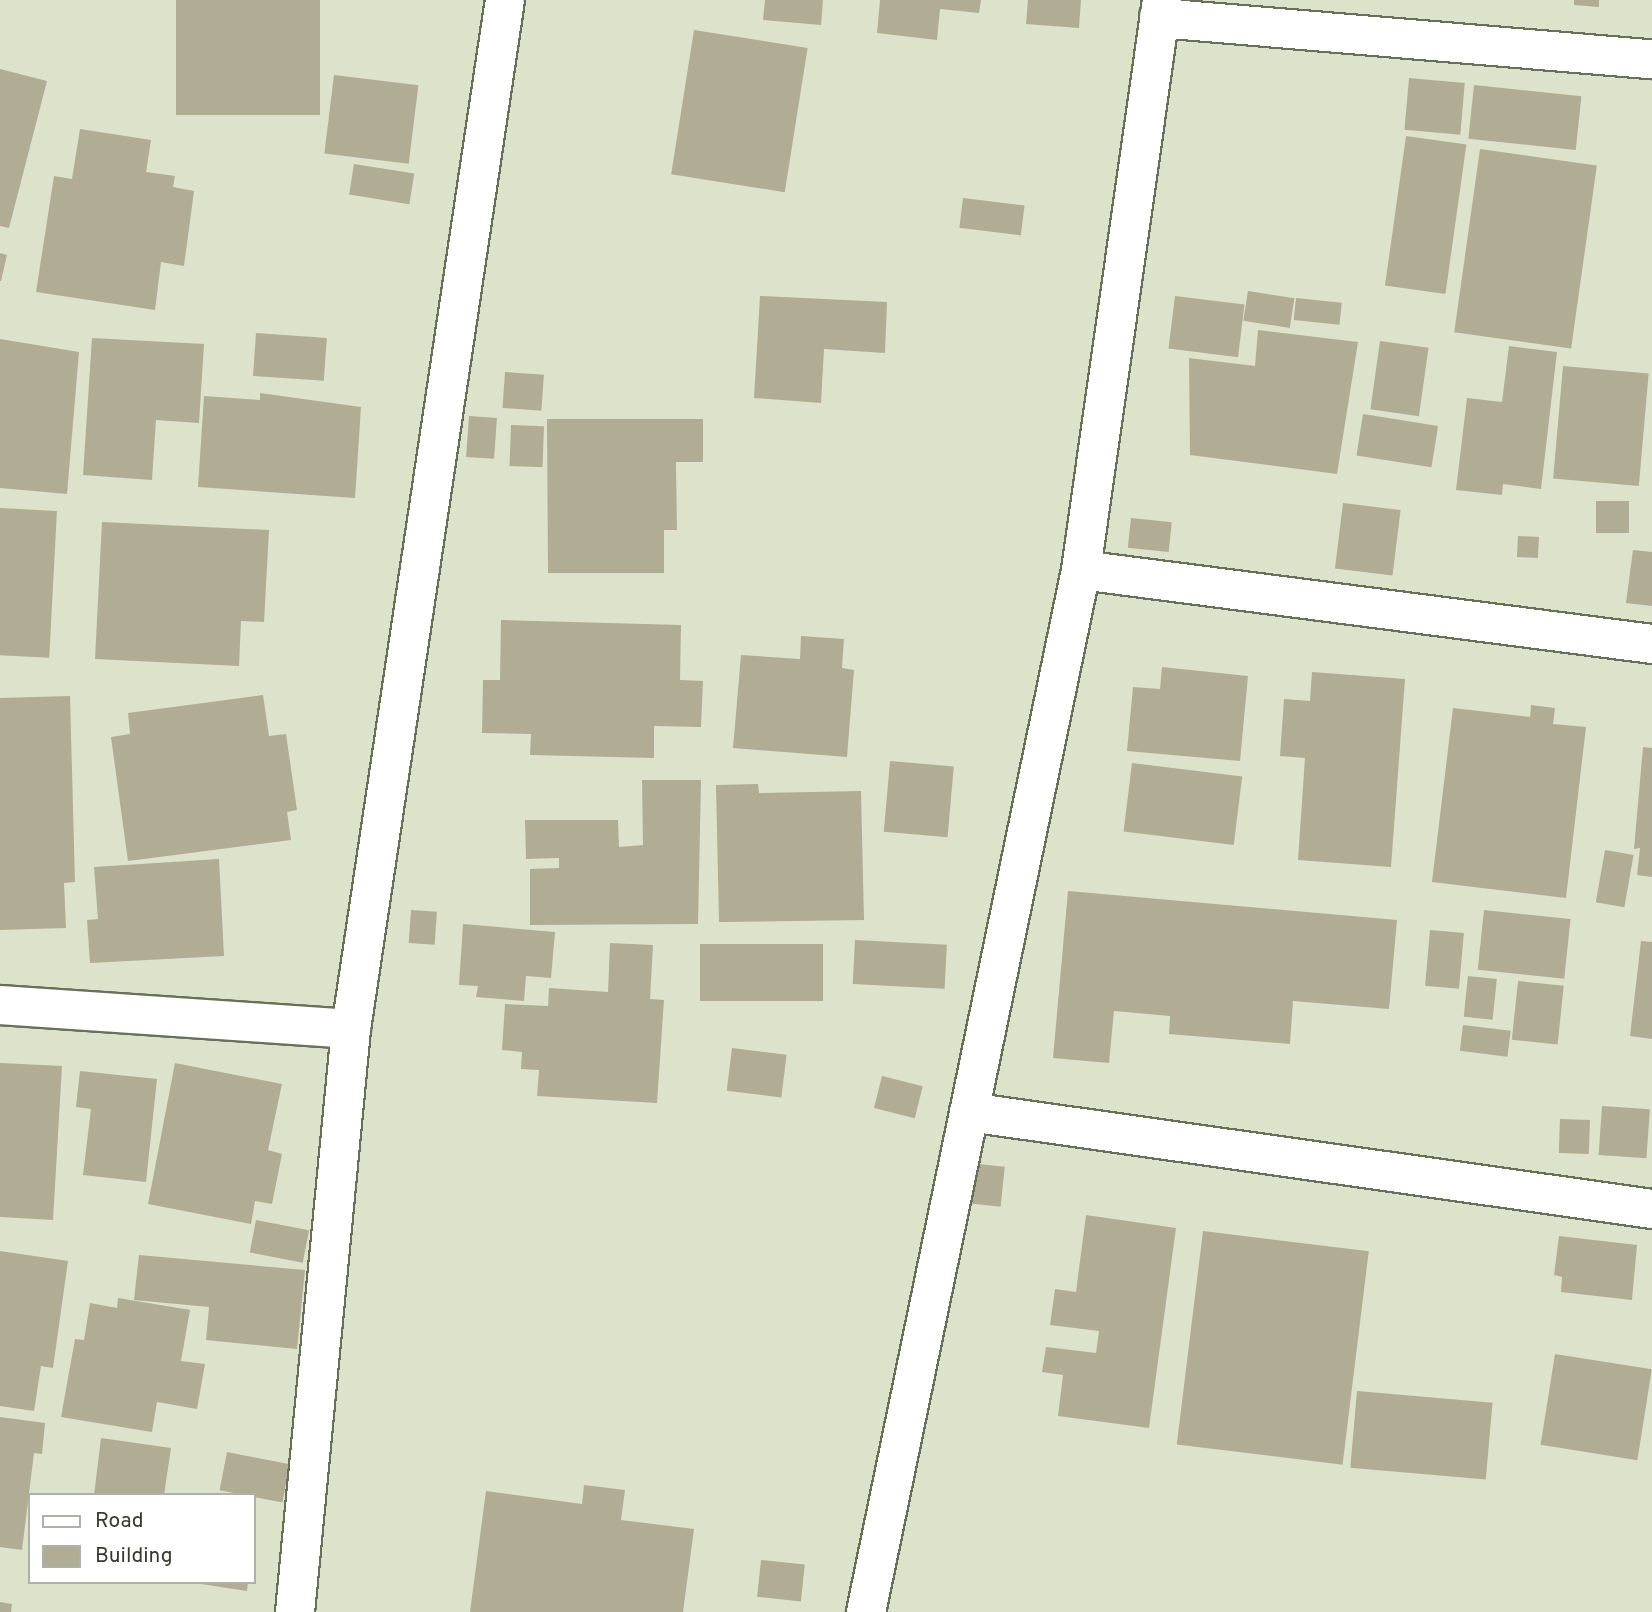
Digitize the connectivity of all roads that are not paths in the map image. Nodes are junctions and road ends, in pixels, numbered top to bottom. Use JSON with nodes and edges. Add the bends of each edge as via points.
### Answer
{"nodes":[{"id":1,"x":505,"y":0,"type":"edge"},
{"id":2,"x":1161,"y":9,"type":"edge"},
{"id":3,"x":1652,"y":59,"type":"edge"},
{"id":4,"x":1081,"y":570,"type":"junction"},
{"id":5,"x":1652,"y":644,"type":"edge"},
{"id":6,"x":0,"y":1006,"type":"edge"},
{"id":7,"x":351,"y":1029,"type":"junction"},
{"id":8,"x":969,"y":1112,"type":"junction"},
{"id":9,"x":1652,"y":1209,"type":"edge"},
{"id":10,"x":295,"y":1612,"type":"edge"},
{"id":11,"x":866,"y":1612,"type":"edge"}],
"edges":[{"from":1,"to":7,"type":"street"},
{"from":2,"to":3,"type":"street"},
{"from":2,"to":4,"type":"street"},
{"from":4,"to":5,"type":"street"},
{"from":4,"to":8,"type":"street"},
{"from":6,"to":7,"type":"street"},
{"from":7,"to":10,"type":"street"},
{"from":8,"to":9,"type":"street"},
{"from":8,"to":11,"type":"street"}]}
